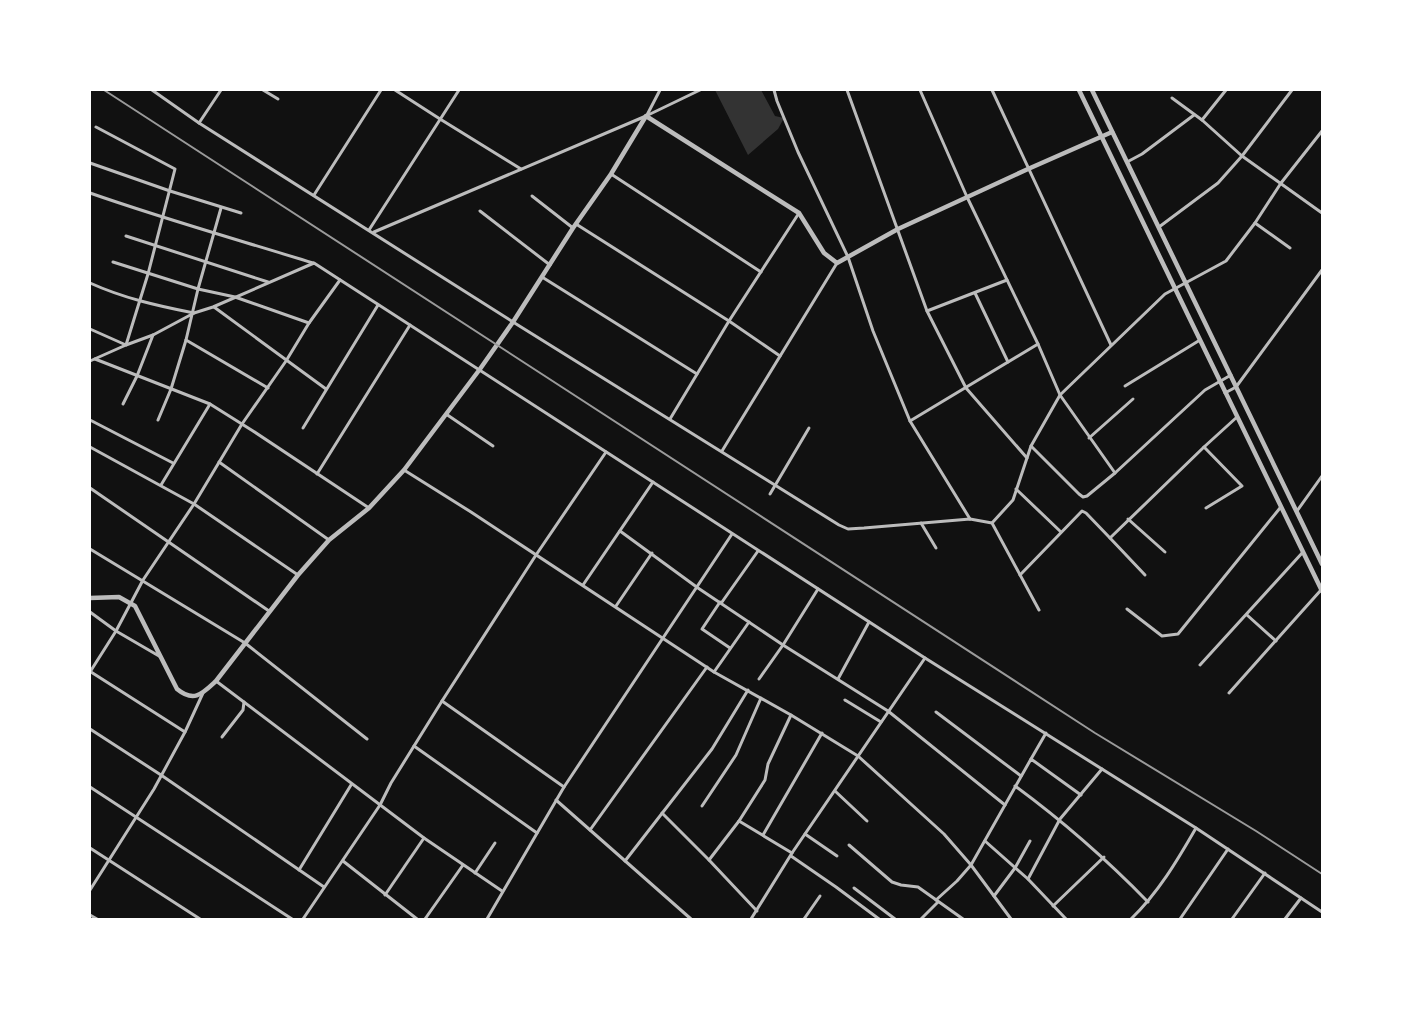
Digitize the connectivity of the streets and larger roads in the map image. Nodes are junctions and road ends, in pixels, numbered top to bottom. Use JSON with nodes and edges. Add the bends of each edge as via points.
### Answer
{"nodes":[{"id":1,"x":152,"y":90,"type":"edge"},
{"id":2,"x":221,"y":90,"type":"edge"},
{"id":3,"x":263,"y":90,"type":"edge"},
{"id":4,"x":381,"y":90,"type":"edge"},
{"id":5,"x":395,"y":90,"type":"edge"},
{"id":6,"x":460,"y":90,"type":"edge"},
{"id":7,"x":660,"y":90,"type":"edge"},
{"id":8,"x":700,"y":90,"type":"edge"},
{"id":9,"x":774,"y":90,"type":"edge"},
{"id":10,"x":847,"y":90,"type":"edge"},
{"id":11,"x":920,"y":90,"type":"edge"},
{"id":12,"x":992,"y":90,"type":"edge"},
{"id":13,"x":1079,"y":90,"type":"edge"},
{"id":14,"x":1092,"y":90,"type":"edge"},
{"id":15,"x":1226,"y":90,"type":"edge"},
{"id":16,"x":1292,"y":90,"type":"edge"},
{"id":17,"x":1172,"y":98,"type":"dead end"},
{"id":18,"x":278,"y":99,"type":"dead end"},
{"id":19,"x":1194,"y":115,"type":"junction"},
{"id":20,"x":646,"y":116,"type":"junction"},
{"id":21,"x":440,"y":119,"type":"junction"},
{"id":22,"x":1202,"y":120,"type":"junction"},
{"id":23,"x":199,"y":123,"type":"junction"},
{"id":24,"x":96,"y":127,"type":"dead end"},
{"id":25,"x":1112,"y":132,"type":"junction"},
{"id":26,"x":1322,"y":132,"type":"edge"},
{"id":27,"x":1102,"y":137,"type":"junction"},
{"id":28,"x":1242,"y":156,"type":"junction"},
{"id":29,"x":90,"y":162,"type":"edge"},
{"id":30,"x":1128,"y":162,"type":"junction"},
{"id":31,"x":521,"y":169,"type":"junction"},
{"id":32,"x":1028,"y":169,"type":"junction"},
{"id":33,"x":611,"y":174,"type":"junction"},
{"id":34,"x":1281,"y":183,"type":"junction"},
{"id":35,"x":170,"y":191,"type":"junction"},
{"id":36,"x":90,"y":194,"type":"edge"},
{"id":37,"x":314,"y":195,"type":"junction"},
{"id":38,"x":532,"y":196,"type":"dead end"},
{"id":39,"x":967,"y":197,"type":"junction"},
{"id":40,"x":221,"y":208,"type":"junction"},
{"id":41,"x":480,"y":211,"type":"dead end"},
{"id":42,"x":240,"y":213,"type":"dead end"},
{"id":43,"x":799,"y":213,"type":"junction"},
{"id":44,"x":1322,"y":213,"type":"edge"},
{"id":45,"x":162,"y":218,"type":"junction"},
{"id":46,"x":1255,"y":223,"type":"junction"},
{"id":47,"x":575,"y":226,"type":"junction"},
{"id":48,"x":1159,"y":227,"type":"junction"},
{"id":49,"x":369,"y":230,"type":"junction"},
{"id":50,"x":898,"y":230,"type":"junction"},
{"id":51,"x":214,"y":232,"type":"junction"},
{"id":52,"x":373,"y":232,"type":"junction"},
{"id":53,"x":126,"y":236,"type":"dead end"},
{"id":54,"x":155,"y":246,"type":"junction"},
{"id":55,"x":1290,"y":248,"type":"dead end"},
{"id":56,"x":848,"y":257,"type":"junction"},
{"id":57,"x":206,"y":261,"type":"junction"},
{"id":58,"x":113,"y":262,"type":"dead end"},
{"id":59,"x":314,"y":263,"type":"junction"},
{"id":60,"x":837,"y":263,"type":"junction"},
{"id":61,"x":550,"y":265,"type":"junction"},
{"id":62,"x":1322,"y":270,"type":"edge"},
{"id":63,"x":760,"y":272,"type":"junction"},
{"id":64,"x":148,"y":274,"type":"junction"},
{"id":65,"x":542,"y":276,"type":"junction"},
{"id":66,"x":340,"y":280,"type":"junction"},
{"id":67,"x":1008,"y":280,"type":"junction"},
{"id":68,"x":268,"y":282,"type":"junction"},
{"id":69,"x":90,"y":283,"type":"edge"},
{"id":70,"x":1186,"y":283,"type":"junction"},
{"id":71,"x":1176,"y":288,"type":"junction"},
{"id":72,"x":198,"y":289,"type":"junction"},
{"id":73,"x":974,"y":293,"type":"junction"},
{"id":74,"x":235,"y":297,"type":"junction"},
{"id":75,"x":140,"y":302,"type":"junction"},
{"id":76,"x":378,"y":305,"type":"junction"},
{"id":77,"x":213,"y":307,"type":"junction"},
{"id":78,"x":927,"y":311,"type":"junction"},
{"id":79,"x":194,"y":314,"type":"junction"},
{"id":80,"x":729,"y":321,"type":"junction"},
{"id":81,"x":513,"y":322,"type":"junction"},
{"id":82,"x":309,"y":323,"type":"junction"},
{"id":83,"x":410,"y":325,"type":"junction"},
{"id":84,"x":90,"y":329,"type":"edge"},
{"id":85,"x":153,"y":335,"type":"junction"},
{"id":86,"x":186,"y":340,"type":"junction"},
{"id":87,"x":1200,"y":340,"type":"junction"},
{"id":88,"x":1038,"y":344,"type":"junction"},
{"id":89,"x":126,"y":345,"type":"junction"},
{"id":90,"x":1111,"y":345,"type":"junction"},
{"id":91,"x":780,"y":356,"type":"junction"},
{"id":92,"x":95,"y":359,"type":"junction"},
{"id":93,"x":90,"y":361,"type":"edge"},
{"id":94,"x":286,"y":362,"type":"junction"},
{"id":95,"x":1008,"y":362,"type":"junction"},
{"id":96,"x":480,"y":370,"type":"junction"},
{"id":97,"x":697,"y":374,"type":"junction"},
{"id":98,"x":1230,"y":375,"type":"junction"},
{"id":99,"x":137,"y":376,"type":"junction"},
{"id":100,"x":1220,"y":380,"type":"junction"},
{"id":101,"x":1125,"y":386,"type":"dead end"},
{"id":102,"x":268,"y":388,"type":"junction"},
{"id":103,"x":966,"y":388,"type":"junction"},
{"id":104,"x":1236,"y":388,"type":"junction"},
{"id":105,"x":171,"y":389,"type":"junction"},
{"id":106,"x":326,"y":389,"type":"junction"},
{"id":107,"x":1225,"y":393,"type":"junction"},
{"id":108,"x":1060,"y":395,"type":"junction"},
{"id":109,"x":1133,"y":399,"type":"dead end"},
{"id":110,"x":123,"y":404,"type":"dead end"},
{"id":111,"x":210,"y":404,"type":"junction"},
{"id":112,"x":446,"y":414,"type":"junction"},
{"id":113,"x":1237,"y":417,"type":"junction"},
{"id":114,"x":670,"y":419,"type":"junction"},
{"id":115,"x":90,"y":420,"type":"edge"},
{"id":116,"x":158,"y":420,"type":"dead end"},
{"id":117,"x":910,"y":421,"type":"junction"},
{"id":118,"x":242,"y":424,"type":"junction"},
{"id":119,"x":303,"y":428,"type":"dead end"},
{"id":120,"x":808,"y":428,"type":"dead end"},
{"id":121,"x":1088,"y":438,"type":"junction"},
{"id":122,"x":493,"y":446,"type":"dead end"},
{"id":123,"x":1030,"y":446,"type":"junction"},
{"id":124,"x":90,"y":447,"type":"edge"},
{"id":125,"x":1204,"y":447,"type":"junction"},
{"id":126,"x":722,"y":451,"type":"junction"},
{"id":127,"x":606,"y":452,"type":"junction"},
{"id":128,"x":1028,"y":458,"type":"junction"},
{"id":129,"x":219,"y":462,"type":"junction"},
{"id":130,"x":173,"y":463,"type":"junction"},
{"id":131,"x":404,"y":470,"type":"junction"},
{"id":132,"x":1115,"y":473,"type":"junction"},
{"id":133,"x":317,"y":474,"type":"junction"},
{"id":134,"x":1322,"y":476,"type":"edge"},
{"id":135,"x":653,"y":482,"type":"junction"},
{"id":136,"x":160,"y":485,"type":"junction"},
{"id":137,"x":776,"y":485,"type":"junction"},
{"id":138,"x":90,"y":488,"type":"edge"},
{"id":139,"x":1016,"y":490,"type":"junction"},
{"id":140,"x":770,"y":494,"type":"dead end"},
{"id":141,"x":194,"y":504,"type":"junction"},
{"id":142,"x":369,"y":508,"type":"junction"},
{"id":143,"x":1206,"y":508,"type":"dead end"},
{"id":144,"x":1280,"y":508,"type":"junction"},
{"id":145,"x":1297,"y":511,"type":"junction"},
{"id":146,"x":970,"y":519,"type":"junction"},
{"id":147,"x":1128,"y":520,"type":"junction"},
{"id":148,"x":921,"y":523,"type":"junction"},
{"id":149,"x":992,"y":523,"type":"junction"},
{"id":150,"x":620,"y":531,"type":"junction"},
{"id":151,"x":1061,"y":532,"type":"junction"},
{"id":152,"x":732,"y":534,"type":"junction"},
{"id":153,"x":1110,"y":538,"type":"junction"},
{"id":154,"x":329,"y":540,"type":"junction"},
{"id":155,"x":169,"y":542,"type":"junction"},
{"id":156,"x":936,"y":548,"type":"dead end"},
{"id":157,"x":90,"y":549,"type":"edge"},
{"id":158,"x":758,"y":551,"type":"junction"},
{"id":159,"x":1165,"y":552,"type":"dead end"},
{"id":160,"x":1303,"y":552,"type":"junction"},
{"id":161,"x":652,"y":553,"type":"junction"},
{"id":162,"x":536,"y":554,"type":"junction"},
{"id":163,"x":1321,"y":556,"type":"edge"},
{"id":164,"x":1322,"y":564,"type":"edge"},
{"id":165,"x":298,"y":575,"type":"junction"},
{"id":166,"x":1020,"y":575,"type":"junction"},
{"id":167,"x":1145,"y":575,"type":"dead end"},
{"id":168,"x":143,"y":580,"type":"junction"},
{"id":169,"x":583,"y":585,"type":"junction"},
{"id":170,"x":698,"y":588,"type":"junction"},
{"id":171,"x":818,"y":589,"type":"junction"},
{"id":172,"x":1322,"y":590,"type":"edge"},
{"id":173,"x":90,"y":598,"type":"edge"},
{"id":174,"x":130,"y":602,"type":"junction"},
{"id":175,"x":721,"y":602,"type":"junction"},
{"id":176,"x":616,"y":606,"type":"junction"},
{"id":177,"x":1127,"y":609,"type":"dead end"},
{"id":178,"x":1039,"y":610,"type":"dead end"},
{"id":179,"x":269,"y":611,"type":"junction"},
{"id":180,"x":90,"y":612,"type":"edge"},
{"id":181,"x":1246,"y":614,"type":"junction"},
{"id":182,"x":750,"y":622,"type":"junction"},
{"id":183,"x":869,"y":622,"type":"junction"},
{"id":184,"x":116,"y":631,"type":"junction"},
{"id":185,"x":663,"y":639,"type":"junction"},
{"id":186,"x":1276,"y":640,"type":"junction"},
{"id":187,"x":244,"y":643,"type":"junction"},
{"id":188,"x":783,"y":645,"type":"junction"},
{"id":189,"x":730,"y":648,"type":"junction"},
{"id":190,"x":161,"y":656,"type":"junction"},
{"id":191,"x":925,"y":658,"type":"junction"},
{"id":192,"x":1200,"y":665,"type":"dead end"},
{"id":193,"x":707,"y":667,"type":"junction"},
{"id":194,"x":90,"y":672,"type":"edge"},
{"id":195,"x":714,"y":672,"type":"junction"},
{"id":196,"x":759,"y":679,"type":"dead end"},
{"id":197,"x":838,"y":679,"type":"junction"},
{"id":198,"x":216,"y":682,"type":"junction"},
{"id":199,"x":748,"y":690,"type":"junction"},
{"id":200,"x":1229,"y":693,"type":"dead end"},
{"id":201,"x":203,"y":694,"type":"junction"},
{"id":202,"x":761,"y":698,"type":"junction"},
{"id":203,"x":845,"y":700,"type":"dead end"},
{"id":204,"x":442,"y":701,"type":"junction"},
{"id":205,"x":244,"y":702,"type":"junction"},
{"id":206,"x":888,"y":711,"type":"junction"},
{"id":207,"x":936,"y":712,"type":"dead end"},
{"id":208,"x":791,"y":715,"type":"junction"},
{"id":209,"x":881,"y":722,"type":"junction"},
{"id":210,"x":90,"y":729,"type":"edge"},
{"id":211,"x":185,"y":732,"type":"junction"},
{"id":212,"x":822,"y":733,"type":"junction"},
{"id":213,"x":1046,"y":734,"type":"junction"},
{"id":214,"x":222,"y":738,"type":"dead end"},
{"id":215,"x":367,"y":739,"type":"dead end"},
{"id":216,"x":414,"y":746,"type":"junction"},
{"id":217,"x":858,"y":756,"type":"junction"},
{"id":218,"x":1031,"y":759,"type":"junction"},
{"id":219,"x":1102,"y":769,"type":"junction"},
{"id":220,"x":161,"y":775,"type":"junction"},
{"id":221,"x":1022,"y":776,"type":"junction"},
{"id":222,"x":351,"y":785,"type":"junction"},
{"id":223,"x":1015,"y":786,"type":"junction"},
{"id":224,"x":90,"y":787,"type":"edge"},
{"id":225,"x":564,"y":787,"type":"junction"},
{"id":226,"x":835,"y":791,"type":"junction"},
{"id":227,"x":1081,"y":795,"type":"junction"},
{"id":228,"x":556,"y":800,"type":"junction"},
{"id":229,"x":380,"y":805,"type":"junction"},
{"id":230,"x":1005,"y":805,"type":"junction"},
{"id":231,"x":702,"y":806,"type":"dead end"},
{"id":232,"x":662,"y":813,"type":"junction"},
{"id":233,"x":136,"y":817,"type":"junction"},
{"id":234,"x":1060,"y":819,"type":"junction"},
{"id":235,"x":739,"y":821,"type":"junction"},
{"id":236,"x":867,"y":821,"type":"dead end"},
{"id":237,"x":1196,"y":828,"type":"junction"},
{"id":238,"x":590,"y":830,"type":"junction"},
{"id":239,"x":537,"y":833,"type":"junction"},
{"id":240,"x":805,"y":834,"type":"junction"},
{"id":241,"x":763,"y":835,"type":"junction"},
{"id":242,"x":424,"y":838,"type":"junction"},
{"id":243,"x":985,"y":841,"type":"junction"},
{"id":244,"x":1030,"y":841,"type":"dead end"},
{"id":245,"x":495,"y":843,"type":"dead end"},
{"id":246,"x":849,"y":845,"type":"dead end"},
{"id":247,"x":90,"y":848,"type":"edge"},
{"id":248,"x":1228,"y":849,"type":"junction"},
{"id":249,"x":791,"y":854,"type":"junction"},
{"id":250,"x":837,"y":856,"type":"dead end"},
{"id":251,"x":1104,"y":857,"type":"junction"},
{"id":252,"x":109,"y":860,"type":"junction"},
{"id":253,"x":709,"y":860,"type":"junction"},
{"id":254,"x":343,"y":861,"type":"junction"},
{"id":255,"x":625,"y":861,"type":"junction"},
{"id":256,"x":463,"y":865,"type":"junction"},
{"id":257,"x":971,"y":865,"type":"junction"},
{"id":258,"x":1015,"y":868,"type":"junction"},
{"id":259,"x":299,"y":870,"type":"junction"},
{"id":260,"x":475,"y":873,"type":"junction"},
{"id":261,"x":1264,"y":873,"type":"junction"},
{"id":262,"x":1028,"y":879,"type":"junction"},
{"id":263,"x":324,"y":887,"type":"junction"},
{"id":264,"x":854,"y":888,"type":"dead end"},
{"id":265,"x":90,"y":890,"type":"edge"},
{"id":266,"x":502,"y":892,"type":"junction"},
{"id":267,"x":384,"y":894,"type":"junction"},
{"id":268,"x":820,"y":896,"type":"dead end"},
{"id":269,"x":994,"y":896,"type":"junction"},
{"id":270,"x":1300,"y":898,"type":"junction"},
{"id":271,"x":937,"y":901,"type":"junction"},
{"id":272,"x":1148,"y":902,"type":"junction"},
{"id":273,"x":1054,"y":906,"type":"junction"},
{"id":274,"x":757,"y":910,"type":"junction"},
{"id":275,"x":1322,"y":912,"type":"edge"},
{"id":276,"x":90,"y":914,"type":"edge"},
{"id":277,"x":97,"y":919,"type":"edge"},
{"id":278,"x":200,"y":919,"type":"edge"},
{"id":279,"x":292,"y":919,"type":"edge"},
{"id":280,"x":303,"y":919,"type":"edge"},
{"id":281,"x":417,"y":919,"type":"edge"},
{"id":282,"x":425,"y":919,"type":"edge"},
{"id":283,"x":487,"y":919,"type":"edge"},
{"id":284,"x":691,"y":919,"type":"edge"},
{"id":285,"x":751,"y":919,"type":"edge"},
{"id":286,"x":804,"y":919,"type":"edge"},
{"id":287,"x":879,"y":919,"type":"edge"},
{"id":288,"x":895,"y":919,"type":"edge"},
{"id":289,"x":921,"y":919,"type":"edge"},
{"id":290,"x":962,"y":919,"type":"edge"},
{"id":291,"x":1012,"y":919,"type":"edge"},
{"id":292,"x":1066,"y":919,"type":"edge"},
{"id":293,"x":1131,"y":919,"type":"edge"},
{"id":294,"x":1180,"y":919,"type":"edge"},
{"id":295,"x":1232,"y":919,"type":"edge"},
{"id":296,"x":1285,"y":919,"type":"edge"}],
"edges":[{"from":1,"to":23,"type":"street"},
{"from":2,"to":23,"type":"street"},
{"from":3,"to":18,"type":"street"},
{"from":4,"to":37,"type":"street"},
{"from":5,"to":21,"type":"street"},
{"from":6,"to":21,"type":"street"},
{"from":7,"to":20,"type":"street"},
{"from":8,"to":20,"type":"street"},
{"from":9,"to":56,"type":"street","via":[[798,152]]},
{"from":10,"to":50,"type":"street"},
{"from":11,"to":39,"type":"street"},
{"from":12,"to":32,"type":"street"},
{"from":13,"to":27,"type":"street"},
{"from":14,"to":25,"type":"street"},
{"from":15,"to":22,"type":"street"},
{"from":16,"to":28,"type":"street"},
{"from":17,"to":19,"type":"street"},
{"from":19,"to":22,"type":"street"},
{"from":19,"to":30,"type":"street"},
{"from":20,"to":31,"type":"street"},
{"from":20,"to":33,"type":"street"},
{"from":20,"to":43,"type":"street"},
{"from":21,"to":31,"type":"street"},
{"from":21,"to":49,"type":"street"},
{"from":22,"to":28,"type":"street"},
{"from":23,"to":37,"type":"street"},
{"from":24,"to":35,"type":"street","via":[[175,169]]},
{"from":25,"to":27,"type":"street"},
{"from":25,"to":30,"type":"street"},
{"from":26,"to":34,"type":"street"},
{"from":27,"to":32,"type":"street"},
{"from":27,"to":71,"type":"street"},
{"from":28,"to":34,"type":"street"},
{"from":28,"to":48,"type":"street","via":[[1218,183]]},
{"from":29,"to":35,"type":"street"},
{"from":30,"to":48,"type":"street"},
{"from":31,"to":52,"type":"street"},
{"from":32,"to":39,"type":"street"},
{"from":32,"to":90,"type":"street"},
{"from":33,"to":47,"type":"street"},
{"from":33,"to":63,"type":"street"},
{"from":34,"to":44,"type":"street"},
{"from":34,"to":46,"type":"street"},
{"from":35,"to":40,"type":"street"},
{"from":35,"to":45,"type":"street"},
{"from":36,"to":45,"type":"street"},
{"from":37,"to":49,"type":"street"},
{"from":38,"to":47,"type":"street"},
{"from":39,"to":50,"type":"street"},
{"from":39,"to":67,"type":"street"},
{"from":40,"to":42,"type":"street"},
{"from":40,"to":51,"type":"street"},
{"from":41,"to":61,"type":"street"},
{"from":43,"to":60,"type":"street","via":[[824,253]]},
{"from":43,"to":63,"type":"street"},
{"from":45,"to":51,"type":"street"},
{"from":45,"to":54,"type":"street"},
{"from":46,"to":55,"type":"street"},
{"from":46,"to":70,"type":"street","via":[[1226,261]]},
{"from":47,"to":61,"type":"street"},
{"from":47,"to":80,"type":"street"},
{"from":48,"to":70,"type":"street"},
{"from":49,"to":52,"type":"street"},
{"from":50,"to":56,"type":"street"},
{"from":50,"to":78,"type":"street"},
{"from":51,"to":57,"type":"street"},
{"from":51,"to":59,"type":"street"},
{"from":52,"to":81,"type":"street"},
{"from":53,"to":54,"type":"street"},
{"from":54,"to":57,"type":"street"},
{"from":54,"to":64,"type":"street"},
{"from":56,"to":60,"type":"street"},
{"from":56,"to":117,"type":"street","via":[[873,332]]},
{"from":57,"to":68,"type":"street"},
{"from":57,"to":72,"type":"street"},
{"from":58,"to":64,"type":"street"},
{"from":59,"to":66,"type":"street"},
{"from":59,"to":68,"type":"street"},
{"from":60,"to":91,"type":"street"},
{"from":61,"to":65,"type":"street"},
{"from":62,"to":104,"type":"street"},
{"from":63,"to":80,"type":"street"},
{"from":64,"to":72,"type":"street"},
{"from":64,"to":75,"type":"street"},
{"from":65,"to":81,"type":"street"},
{"from":65,"to":97,"type":"street"},
{"from":66,"to":76,"type":"street"},
{"from":66,"to":82,"type":"street"},
{"from":67,"to":73,"type":"street"},
{"from":67,"to":88,"type":"street"},
{"from":68,"to":74,"type":"street"},
{"from":69,"to":75,"type":"street"},
{"from":70,"to":71,"type":"street"},
{"from":70,"to":98,"type":"street"},
{"from":71,"to":87,"type":"street"},
{"from":71,"to":90,"type":"street","via":[[1164,294]]},
{"from":72,"to":74,"type":"street"},
{"from":72,"to":79,"type":"street"},
{"from":73,"to":78,"type":"street"},
{"from":73,"to":95,"type":"street"},
{"from":74,"to":77,"type":"street"},
{"from":74,"to":82,"type":"street"},
{"from":75,"to":79,"type":"street"},
{"from":75,"to":89,"type":"street"},
{"from":76,"to":83,"type":"street"},
{"from":76,"to":106,"type":"street"},
{"from":77,"to":79,"type":"street"},
{"from":77,"to":94,"type":"street"},
{"from":78,"to":103,"type":"street"},
{"from":79,"to":85,"type":"street"},
{"from":79,"to":86,"type":"street"},
{"from":80,"to":91,"type":"street"},
{"from":80,"to":97,"type":"street"},
{"from":81,"to":96,"type":"street"},
{"from":81,"to":114,"type":"street"},
{"from":82,"to":94,"type":"street"},
{"from":83,"to":96,"type":"street"},
{"from":83,"to":133,"type":"street"},
{"from":84,"to":89,"type":"street"},
{"from":85,"to":89,"type":"street"},
{"from":85,"to":99,"type":"street"},
{"from":86,"to":102,"type":"street"},
{"from":86,"to":105,"type":"street"},
{"from":87,"to":100,"type":"street"},
{"from":87,"to":101,"type":"street"},
{"from":88,"to":95,"type":"street"},
{"from":88,"to":108,"type":"street"},
{"from":89,"to":92,"type":"street"},
{"from":90,"to":108,"type":"street"},
{"from":91,"to":126,"type":"street"},
{"from":92,"to":93,"type":"street"},
{"from":92,"to":99,"type":"street"},
{"from":94,"to":102,"type":"street"},
{"from":94,"to":106,"type":"street"},
{"from":95,"to":103,"type":"street"},
{"from":96,"to":112,"type":"street"},
{"from":96,"to":127,"type":"street"},
{"from":97,"to":114,"type":"street"},
{"from":98,"to":100,"type":"street"},
{"from":98,"to":104,"type":"street"},
{"from":99,"to":105,"type":"street"},
{"from":99,"to":110,"type":"street"},
{"from":100,"to":107,"type":"street"},
{"from":100,"to":132,"type":"street"},
{"from":102,"to":118,"type":"street"},
{"from":103,"to":117,"type":"street"},
{"from":103,"to":128,"type":"street"},
{"from":104,"to":107,"type":"street"},
{"from":104,"to":145,"type":"street"},
{"from":105,"to":111,"type":"street"},
{"from":105,"to":116,"type":"street"},
{"from":106,"to":119,"type":"street"},
{"from":107,"to":113,"type":"street"},
{"from":108,"to":121,"type":"street"},
{"from":108,"to":123,"type":"street"},
{"from":109,"to":121,"type":"street"},
{"from":111,"to":118,"type":"street"},
{"from":111,"to":130,"type":"street"},
{"from":112,"to":122,"type":"street"},
{"from":112,"to":131,"type":"street"},
{"from":113,"to":125,"type":"street"},
{"from":113,"to":144,"type":"street"},
{"from":114,"to":126,"type":"street"},
{"from":115,"to":130,"type":"street"},
{"from":117,"to":146,"type":"street"},
{"from":118,"to":129,"type":"street"},
{"from":118,"to":133,"type":"street"},
{"from":120,"to":137,"type":"street"},
{"from":121,"to":132,"type":"street"},
{"from":123,"to":128,"type":"street"},
{"from":123,"to":132,"type":"street","via":[[1083,496]]},
{"from":124,"to":136,"type":"street"},
{"from":125,"to":143,"type":"street","via":[[1242,486]]},
{"from":125,"to":147,"type":"street"},
{"from":126,"to":137,"type":"street"},
{"from":127,"to":135,"type":"street"},
{"from":127,"to":162,"type":"street"},
{"from":128,"to":139,"type":"street"},
{"from":129,"to":141,"type":"street"},
{"from":129,"to":154,"type":"street"},
{"from":130,"to":136,"type":"street"},
{"from":131,"to":142,"type":"street"},
{"from":131,"to":162,"type":"street"},
{"from":133,"to":142,"type":"street"},
{"from":134,"to":145,"type":"street"},
{"from":135,"to":150,"type":"street"},
{"from":135,"to":152,"type":"street"},
{"from":136,"to":141,"type":"street"},
{"from":137,"to":140,"type":"street"},
{"from":137,"to":148,"type":"street","via":[[848,529]]},
{"from":138,"to":155,"type":"street"},
{"from":139,"to":149,"type":"street","via":[[1013,500]]},
{"from":139,"to":151,"type":"street"},
{"from":141,"to":155,"type":"street"},
{"from":141,"to":165,"type":"street"},
{"from":142,"to":154,"type":"street"},
{"from":144,"to":160,"type":"street"},
{"from":144,"to":177,"type":"street","via":[[1178,634],[1162,636]]},
{"from":145,"to":163,"type":"street"},
{"from":146,"to":148,"type":"street"},
{"from":146,"to":149,"type":"street"},
{"from":147,"to":153,"type":"street"},
{"from":147,"to":159,"type":"street"},
{"from":148,"to":156,"type":"street"},
{"from":149,"to":166,"type":"street"},
{"from":150,"to":161,"type":"street"},
{"from":150,"to":169,"type":"street"},
{"from":151,"to":153,"type":"street","via":[[1082,511]]},
{"from":151,"to":166,"type":"street"},
{"from":152,"to":158,"type":"street"},
{"from":152,"to":170,"type":"street"},
{"from":153,"to":167,"type":"street"},
{"from":154,"to":165,"type":"street"},
{"from":155,"to":168,"type":"street"},
{"from":155,"to":179,"type":"street"},
{"from":157,"to":168,"type":"street"},
{"from":158,"to":171,"type":"street"},
{"from":158,"to":175,"type":"street"},
{"from":160,"to":172,"type":"street"},
{"from":160,"to":181,"type":"street"},
{"from":161,"to":170,"type":"street"},
{"from":161,"to":176,"type":"street"},
{"from":162,"to":169,"type":"street"},
{"from":162,"to":204,"type":"street"},
{"from":163,"to":164,"type":"street"},
{"from":165,"to":179,"type":"street"},
{"from":166,"to":178,"type":"street"},
{"from":168,"to":174,"type":"street"},
{"from":168,"to":187,"type":"street"},
{"from":169,"to":176,"type":"street"},
{"from":170,"to":175,"type":"street"},
{"from":170,"to":185,"type":"street"},
{"from":171,"to":183,"type":"street"},
{"from":171,"to":188,"type":"street"},
{"from":172,"to":186,"type":"street"},
{"from":173,"to":174,"type":"street","via":[[114,596]]},
{"from":174,"to":184,"type":"street"},
{"from":174,"to":190,"type":"street"},
{"from":175,"to":182,"type":"street"},
{"from":175,"to":189,"type":"street","via":[[702,629]]},
{"from":176,"to":185,"type":"street"},
{"from":179,"to":187,"type":"street"},
{"from":180,"to":184,"type":"street"},
{"from":181,"to":186,"type":"street"},
{"from":181,"to":192,"type":"street"},
{"from":182,"to":188,"type":"street"},
{"from":182,"to":189,"type":"street"},
{"from":183,"to":191,"type":"street"},
{"from":183,"to":197,"type":"street"},
{"from":184,"to":190,"type":"street"},
{"from":184,"to":194,"type":"street"},
{"from":185,"to":193,"type":"street"},
{"from":185,"to":225,"type":"street"},
{"from":186,"to":200,"type":"street"},
{"from":187,"to":198,"type":"street"},
{"from":187,"to":215,"type":"street"},
{"from":188,"to":196,"type":"street"},
{"from":188,"to":197,"type":"street"},
{"from":189,"to":195,"type":"street"},
{"from":190,"to":201,"type":"street","via":[[177,689],[192,697]]},
{"from":191,"to":206,"type":"street"},
{"from":191,"to":213,"type":"street"},
{"from":193,"to":195,"type":"street"},
{"from":193,"to":238,"type":"street"},
{"from":194,"to":211,"type":"street"},
{"from":195,"to":199,"type":"street"},
{"from":197,"to":206,"type":"street"},
{"from":198,"to":201,"type":"street"},
{"from":198,"to":205,"type":"street"},
{"from":199,"to":202,"type":"street"},
{"from":199,"to":232,"type":"street","via":[[712,749]]},
{"from":201,"to":211,"type":"street"},
{"from":202,"to":208,"type":"street"},
{"from":202,"to":231,"type":"street","via":[[729,768]]},
{"from":203,"to":209,"type":"street"},
{"from":204,"to":216,"type":"street"},
{"from":204,"to":225,"type":"street"},
{"from":205,"to":214,"type":"street","via":[[243,710]]},
{"from":205,"to":222,"type":"street"},
{"from":206,"to":209,"type":"street"},
{"from":206,"to":230,"type":"street"},
{"from":207,"to":221,"type":"street"},
{"from":208,"to":212,"type":"street"},
{"from":208,"to":235,"type":"street","via":[[768,764],[765,780]]},
{"from":209,"to":217,"type":"street"},
{"from":210,"to":220,"type":"street"},
{"from":211,"to":220,"type":"street"},
{"from":212,"to":217,"type":"street"},
{"from":212,"to":241,"type":"street"},
{"from":213,"to":218,"type":"street"},
{"from":213,"to":219,"type":"street"},
{"from":216,"to":229,"type":"street"},
{"from":216,"to":239,"type":"street"},
{"from":217,"to":226,"type":"street"},
{"from":217,"to":257,"type":"street","via":[[944,834]]},
{"from":218,"to":221,"type":"street"},
{"from":218,"to":227,"type":"street"},
{"from":219,"to":227,"type":"street"},
{"from":219,"to":237,"type":"street"},
{"from":220,"to":233,"type":"street"},
{"from":220,"to":259,"type":"street"},
{"from":221,"to":223,"type":"street"},
{"from":222,"to":229,"type":"street"},
{"from":222,"to":259,"type":"street"},
{"from":223,"to":230,"type":"street"},
{"from":223,"to":234,"type":"street"},
{"from":224,"to":233,"type":"street"},
{"from":225,"to":228,"type":"street"},
{"from":226,"to":236,"type":"street"},
{"from":226,"to":240,"type":"street"},
{"from":227,"to":234,"type":"street"},
{"from":228,"to":238,"type":"street"},
{"from":228,"to":239,"type":"street"},
{"from":229,"to":242,"type":"street"},
{"from":229,"to":254,"type":"street"},
{"from":230,"to":243,"type":"street"},
{"from":232,"to":253,"type":"street"},
{"from":232,"to":255,"type":"street"},
{"from":233,"to":252,"type":"street"},
{"from":233,"to":279,"type":"street"},
{"from":234,"to":251,"type":"street"},
{"from":234,"to":262,"type":"street"},
{"from":235,"to":241,"type":"street"},
{"from":235,"to":253,"type":"street"},
{"from":237,"to":248,"type":"street"},
{"from":237,"to":272,"type":"street"},
{"from":238,"to":255,"type":"street"},
{"from":239,"to":266,"type":"street"},
{"from":240,"to":249,"type":"street"},
{"from":240,"to":250,"type":"street"},
{"from":241,"to":249,"type":"street"},
{"from":242,"to":256,"type":"street"},
{"from":242,"to":267,"type":"street"},
{"from":243,"to":257,"type":"street"},
{"from":243,"to":258,"type":"street"},
{"from":244,"to":258,"type":"street"},
{"from":245,"to":260,"type":"street"},
{"from":246,"to":271,"type":"street","via":[[892,882],[918,887]]},
{"from":247,"to":252,"type":"street"},
{"from":248,"to":261,"type":"street"},
{"from":248,"to":294,"type":"street"},
{"from":249,"to":274,"type":"street"},
{"from":249,"to":287,"type":"street"},
{"from":251,"to":272,"type":"street"},
{"from":251,"to":273,"type":"street"},
{"from":252,"to":265,"type":"street"},
{"from":252,"to":278,"type":"street"},
{"from":253,"to":274,"type":"street"},
{"from":254,"to":263,"type":"street"},
{"from":254,"to":267,"type":"street"},
{"from":255,"to":284,"type":"street"},
{"from":256,"to":260,"type":"street"},
{"from":256,"to":282,"type":"street"},
{"from":257,"to":269,"type":"street"},
{"from":257,"to":271,"type":"street"},
{"from":258,"to":262,"type":"street"},
{"from":258,"to":269,"type":"street"},
{"from":259,"to":263,"type":"street"},
{"from":260,"to":266,"type":"street"},
{"from":261,"to":270,"type":"street"},
{"from":261,"to":295,"type":"street"},
{"from":262,"to":273,"type":"street"},
{"from":263,"to":280,"type":"street"},
{"from":264,"to":288,"type":"street"},
{"from":266,"to":283,"type":"street"},
{"from":267,"to":281,"type":"street"},
{"from":268,"to":286,"type":"street"},
{"from":269,"to":291,"type":"street"},
{"from":270,"to":275,"type":"street"},
{"from":270,"to":296,"type":"street"},
{"from":271,"to":289,"type":"street"},
{"from":271,"to":290,"type":"street"},
{"from":272,"to":293,"type":"street"},
{"from":273,"to":292,"type":"street"},
{"from":274,"to":285,"type":"street"},
{"from":276,"to":277,"type":"street"}]}
